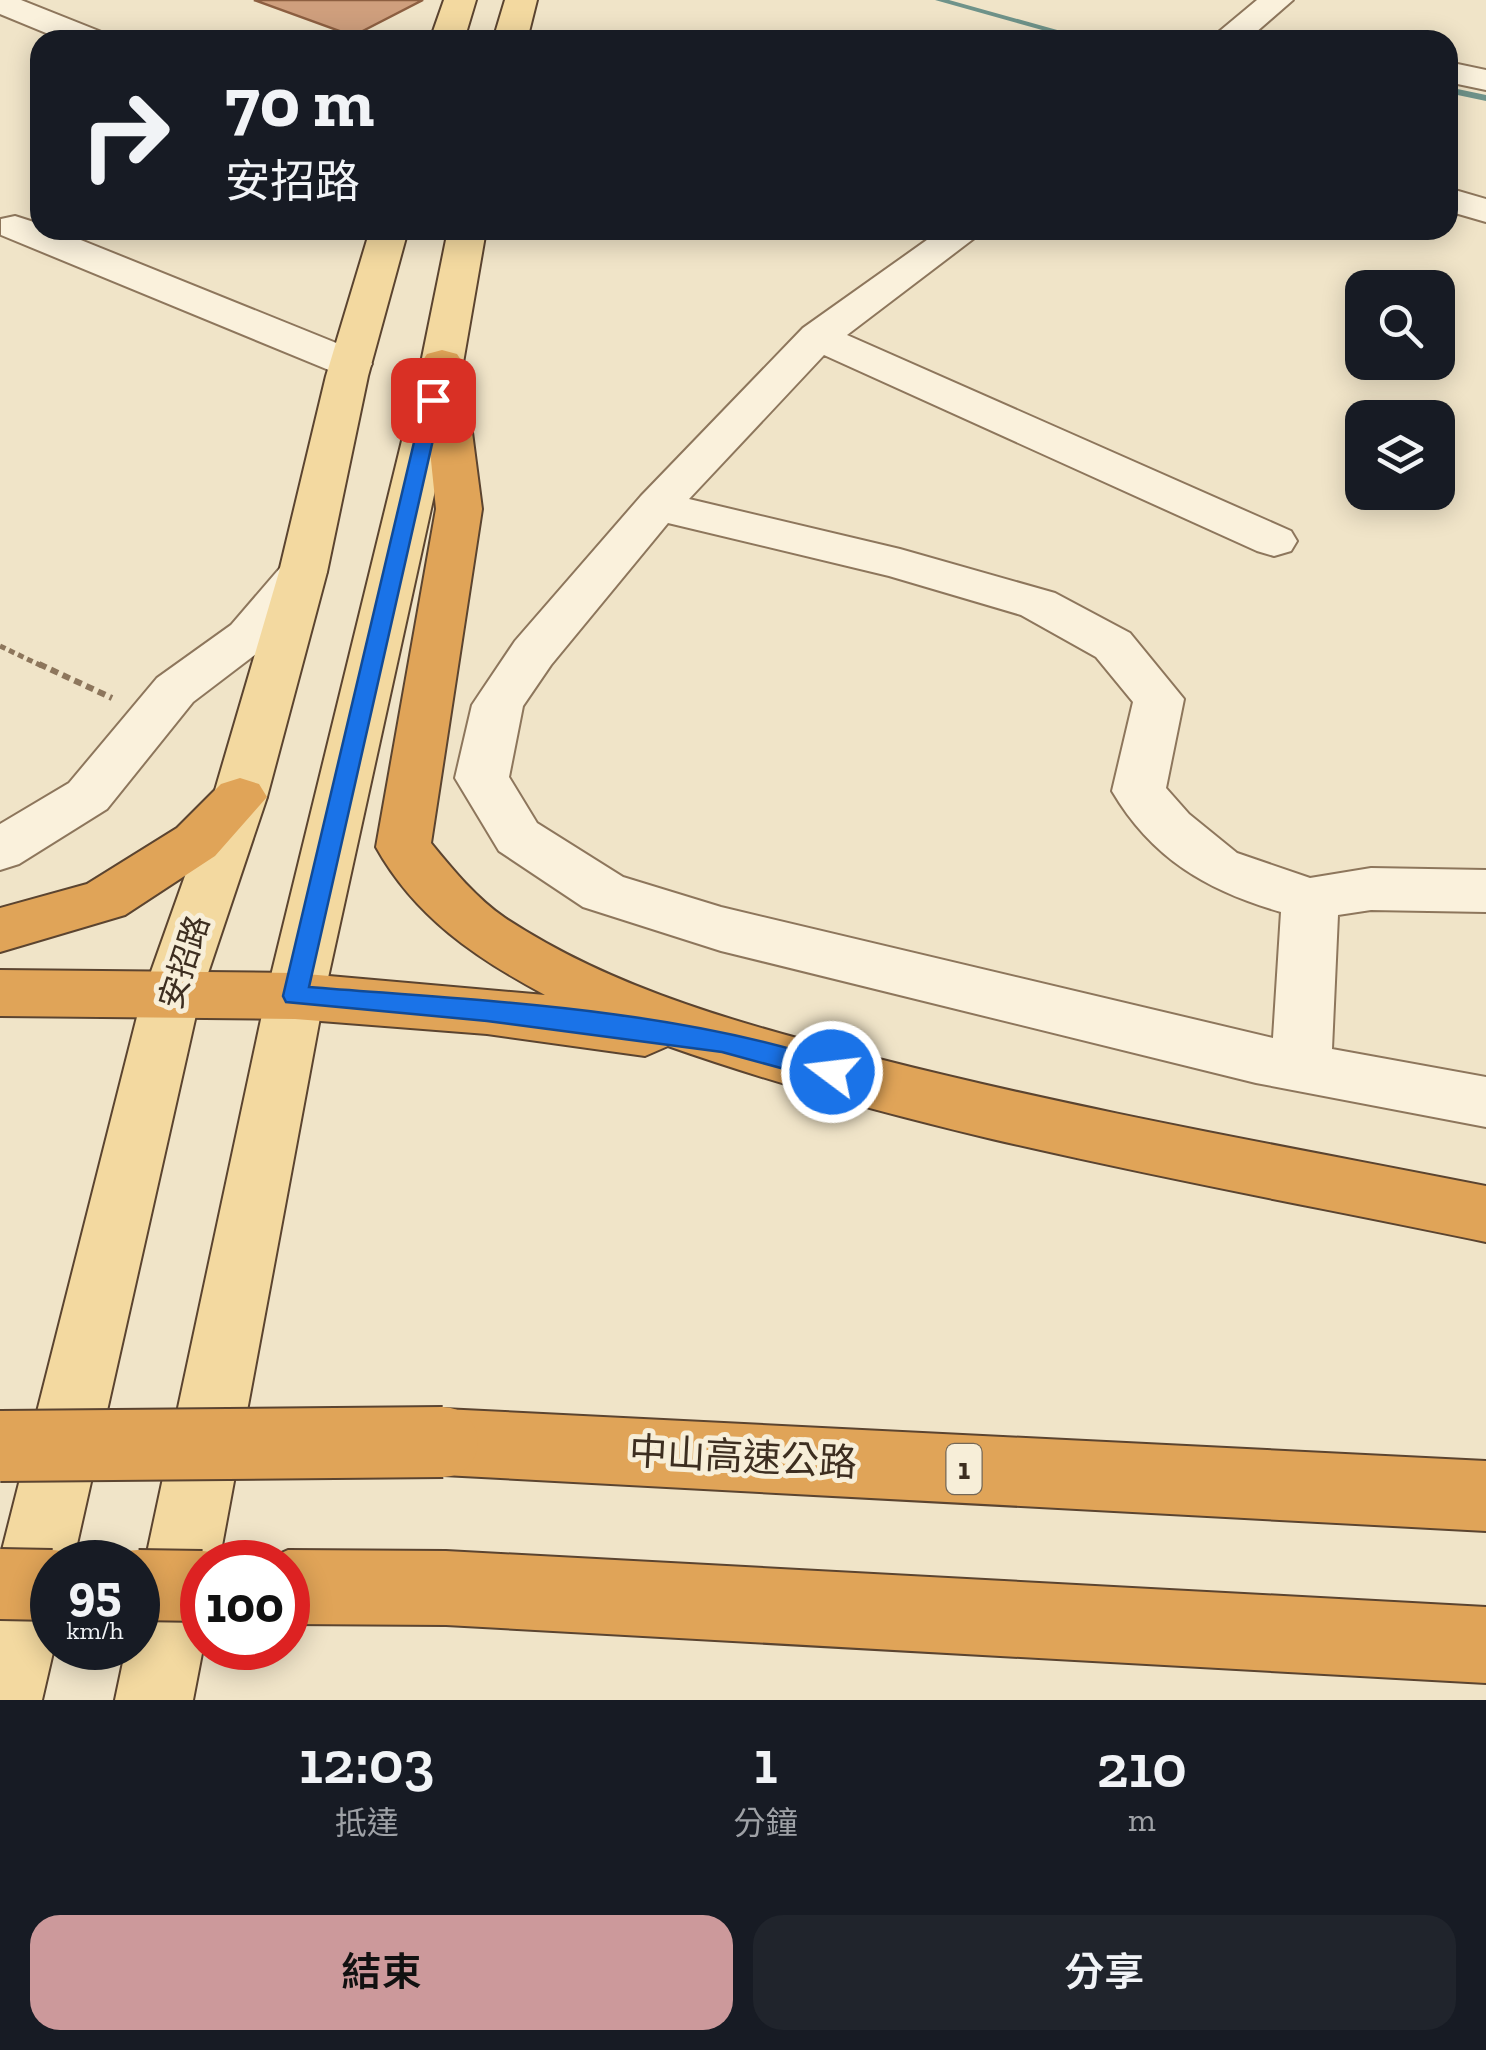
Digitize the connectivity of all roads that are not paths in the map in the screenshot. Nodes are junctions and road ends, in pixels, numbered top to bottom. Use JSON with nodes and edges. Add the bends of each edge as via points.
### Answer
{"nodes":[{"id":1,"x":460,"y":0,"type":"edge"},
{"id":2,"x":521,"y":0,"type":"edge"},
{"id":3,"x":1278,"y":0,"type":"edge"},
{"id":4,"x":0,"y":3,"type":"edge"},
{"id":5,"x":67,"y":30,"type":"edge"},
{"id":6,"x":450,"y":30,"type":"edge"},
{"id":7,"x":513,"y":30,"type":"edge"},
{"id":8,"x":1239,"y":30,"type":"edge"},
{"id":9,"x":1458,"y":74,"type":"edge"},
{"id":10,"x":1486,"y":80,"type":"edge"},
{"id":11,"x":1458,"y":203,"type":"edge"},
{"id":12,"x":1486,"y":211,"type":"edge"},
{"id":13,"x":15,"y":227,"type":"dead end"},
{"id":14,"x":30,"y":233,"type":"edge"},
{"id":15,"x":47,"y":240,"type":"edge"},
{"id":16,"x":386,"y":240,"type":"edge"},
{"id":17,"x":465,"y":240,"type":"edge"},
{"id":18,"x":952,"y":240,"type":"edge"},
{"id":19,"x":818,"y":336,"type":"junction"},
{"id":20,"x":442,"y":362,"type":"junction"},
{"id":21,"x":351,"y":364,"type":"junction"},
{"id":22,"x":657,"y":506,"type":"junction"},
{"id":23,"x":1274,"y":541,"type":"dead end"},
{"id":24,"x":303,"y":572,"type":"junction"},
{"id":25,"x":240,"y":796,"type":"junction"},
{"id":26,"x":0,"y":850,"type":"edge"},
{"id":27,"x":1486,"y":891,"type":"edge"},
{"id":28,"x":1310,"y":898,"type":"junction"},
{"id":29,"x":0,"y":930,"type":"edge"},
{"id":30,"x":0,"y":993,"type":"edge"},
{"id":31,"x":295,"y":996,"type":"junction"},
{"id":32,"x":171,"y":997,"type":"junction"},
{"id":33,"x":722,"y":1042,"type":"junction"},
{"id":34,"x":1301,"y":1068,"type":"junction"},
{"id":35,"x":1486,"y":1102,"type":"edge"},
{"id":36,"x":1486,"y":1214,"type":"edge"},
{"id":37,"x":0,"y":1446,"type":"edge"},
{"id":38,"x":1486,"y":1496,"type":"edge"},
{"id":39,"x":0,"y":1584,"type":"edge"},
{"id":40,"x":30,"y":1585,"type":"edge"},
{"id":41,"x":310,"y":1586,"type":"edge"},
{"id":42,"x":1486,"y":1645,"type":"edge"},
{"id":43,"x":3,"y":1700,"type":"edge"},
{"id":44,"x":154,"y":1700,"type":"edge"}],
"edges":[{"from":1,"to":6,"type":"main road"},
{"from":2,"to":7,"type":"main road"},
{"from":3,"to":8,"type":"street"},
{"from":4,"to":5,"type":"street"},
{"from":9,"to":10,"type":"street"},
{"from":11,"to":12,"type":"street"},
{"from":13,"to":14,"type":"street"},
{"from":15,"to":21,"type":"street"},
{"from":16,"to":21,"type":"main road","name":"安招路"},
{"from":17,"to":20,"type":"main road"},
{"from":18,"to":19,"type":"street"},
{"from":19,"to":22,"type":"street"},
{"from":19,"to":23,"type":"street"},
{"from":20,"to":31,"type":"main road"},
{"from":20,"to":33,"type":"highway","via":[[459,509],[403,847],[446,900],[537,966]]},
{"from":21,"to":24,"type":"main road","name":"安招路"},
{"from":22,"to":28,"type":"street","via":[[1038,604],[1113,644],[1159,699],[1139,792],[1218,867]]},
{"from":22,"to":34,"type":"street","via":[[533,653],[498,705],[482,778],[518,837],[603,892],[721,929]]},
{"from":24,"to":25,"type":"main road","name":"安招路"},
{"from":24,"to":26,"type":"street","via":[[248,636],[175,690],[88,796]]},
{"from":25,"to":29,"type":"highway","via":[[196,842],[105,900]]},
{"from":25,"to":32,"type":"main road","name":"安招路"},
{"from":27,"to":28,"type":"street","via":[[1371,890]]},
{"from":28,"to":34,"type":"street"},
{"from":30,"to":32,"type":"highway"},
{"from":31,"to":32,"type":"highway"},
{"from":31,"to":33,"type":"highway","via":[[487,1011]]},
{"from":31,"to":44,"type":"main road"},
{"from":32,"to":43,"type":"main road","name":"安招路"},
{"from":33,"to":36,"type":"highway","via":[[940,1101]]},
{"from":34,"to":35,"type":"street"},
{"from":37,"to":38,"type":"highway","name":"中山高速公路","number":"1","bridge":true,"via":[[443,1442]]},
{"from":39,"to":40,"type":"highway","bridge":true},
{"from":41,"to":42,"type":"highway","via":[[446,1588]]}]}
